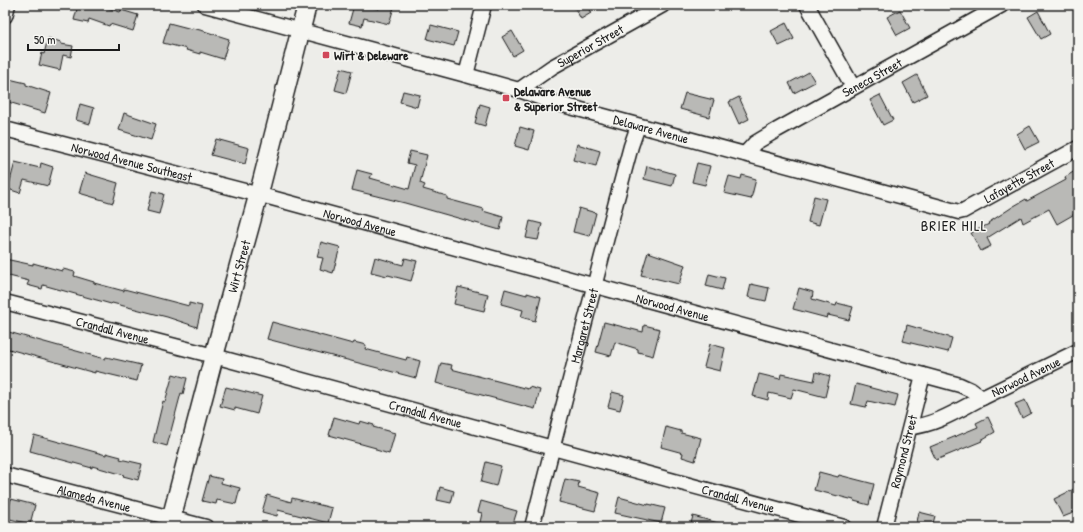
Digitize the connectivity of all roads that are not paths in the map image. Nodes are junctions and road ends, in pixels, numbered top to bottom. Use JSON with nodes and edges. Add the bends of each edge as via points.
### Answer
{"nodes":[{"id":1,"x":8,"y":5,"type":"edge"},
{"id":2,"x":205,"y":5,"type":"edge"},
{"id":3,"x":307,"y":5,"type":"edge"},
{"id":4,"x":484,"y":5,"type":"edge"},
{"id":5,"x":663,"y":5,"type":"edge"},
{"id":6,"x":807,"y":5,"type":"edge"},
{"id":7,"x":1002,"y":5,"type":"edge"},
{"id":8,"x":5,"y":16,"type":"edge"},
{"id":9,"x":301,"y":30,"type":"junction"},
{"id":10,"x":466,"y":74,"type":"junction"},
{"id":11,"x":853,"y":87,"type":"junction"},
{"id":12,"x":519,"y":90,"type":"junction"},
{"id":13,"x":638,"y":126,"type":"junction"},
{"id":14,"x":5,"y":129,"type":"edge"},
{"id":15,"x":1078,"y":148,"type":"edge"},
{"id":16,"x":745,"y":154,"type":"junction"},
{"id":17,"x":258,"y":194,"type":"junction"},
{"id":18,"x":959,"y":212,"type":"joint"},
{"id":19,"x":595,"y":286,"type":"junction"},
{"id":20,"x":5,"y":302,"type":"edge"},
{"id":21,"x":1078,"y":351,"type":"edge"},
{"id":22,"x":214,"y":356,"type":"junction"},
{"id":23,"x":923,"y":375,"type":"junction"},
{"id":24,"x":982,"y":398,"type":"junction"},
{"id":25,"x":911,"y":427,"type":"junction"},
{"id":26,"x":552,"y":448,"type":"junction"},
{"id":27,"x":5,"y":475,"type":"edge"},
{"id":28,"x":171,"y":522,"type":"edge"},
{"id":29,"x":206,"y":527,"type":"edge"},
{"id":30,"x":532,"y":527,"type":"edge"},
{"id":31,"x":844,"y":527,"type":"edge"},
{"id":32,"x":884,"y":527,"type":"edge"}],
"edges":[{"from":1,"to":8,"type":"street"},
{"from":2,"to":9,"type":"street","name":"Delaware Avenue"},
{"from":3,"to":9,"type":"main road","name":"Wirt Street"},
{"from":4,"to":10,"type":"street"},
{"from":5,"to":12,"type":"street","name":"Superior Street","via":[[552,67]]},
{"from":6,"to":11,"type":"street"},
{"from":7,"to":11,"type":"street","name":"Seneca Street"},
{"from":9,"to":10,"type":"street","name":"Delaware Avenue"},
{"from":9,"to":17,"type":"main road","name":"Wirt Street"},
{"from":10,"to":12,"type":"street","name":"Delaware Avenue"},
{"from":11,"to":16,"type":"street","name":"Seneca Street","via":[[755,143]]},
{"from":12,"to":13,"type":"street","name":"Delaware Avenue"},
{"from":13,"to":16,"type":"street","name":"Delaware Avenue"},
{"from":13,"to":19,"type":"street","name":"Margaret Street"},
{"from":14,"to":17,"type":"street","name":"Norwood Avenue Southeast"},
{"from":15,"to":18,"type":"street","name":"Lafayette Street"},
{"from":16,"to":18,"type":"street","name":"Delaware Avenue"},
{"from":17,"to":19,"type":"street","name":"Norwood Avenue"},
{"from":17,"to":22,"type":"main road","name":"Wirt Street"},
{"from":19,"to":23,"type":"street","name":"Norwood Avenue"},
{"from":19,"to":26,"type":"street","name":"Margaret Street"},
{"from":20,"to":22,"type":"street","name":"Crandall Avenue"},
{"from":21,"to":24,"type":"street","name":"Norwood Avenue"},
{"from":22,"to":26,"type":"street","name":"Crandall Avenue"},
{"from":22,"to":28,"type":"main road","name":"Wirt Street"},
{"from":23,"to":24,"type":"street","name":"Norwood Avenue","via":[[971,390]]},
{"from":23,"to":25,"type":"street","name":"Raymond Street"},
{"from":24,"to":25,"type":"street","via":[[931,424]]},
{"from":25,"to":32,"type":"street","name":"Raymond Street"},
{"from":26,"to":30,"type":"street","name":"Margaret Street"},
{"from":26,"to":31,"type":"street","name":"Crandall Avenue"},
{"from":27,"to":28,"type":"street","name":"Alameda Avenue"},
{"from":28,"to":29,"type":"street","name":"Alameda Avenue"}]}
